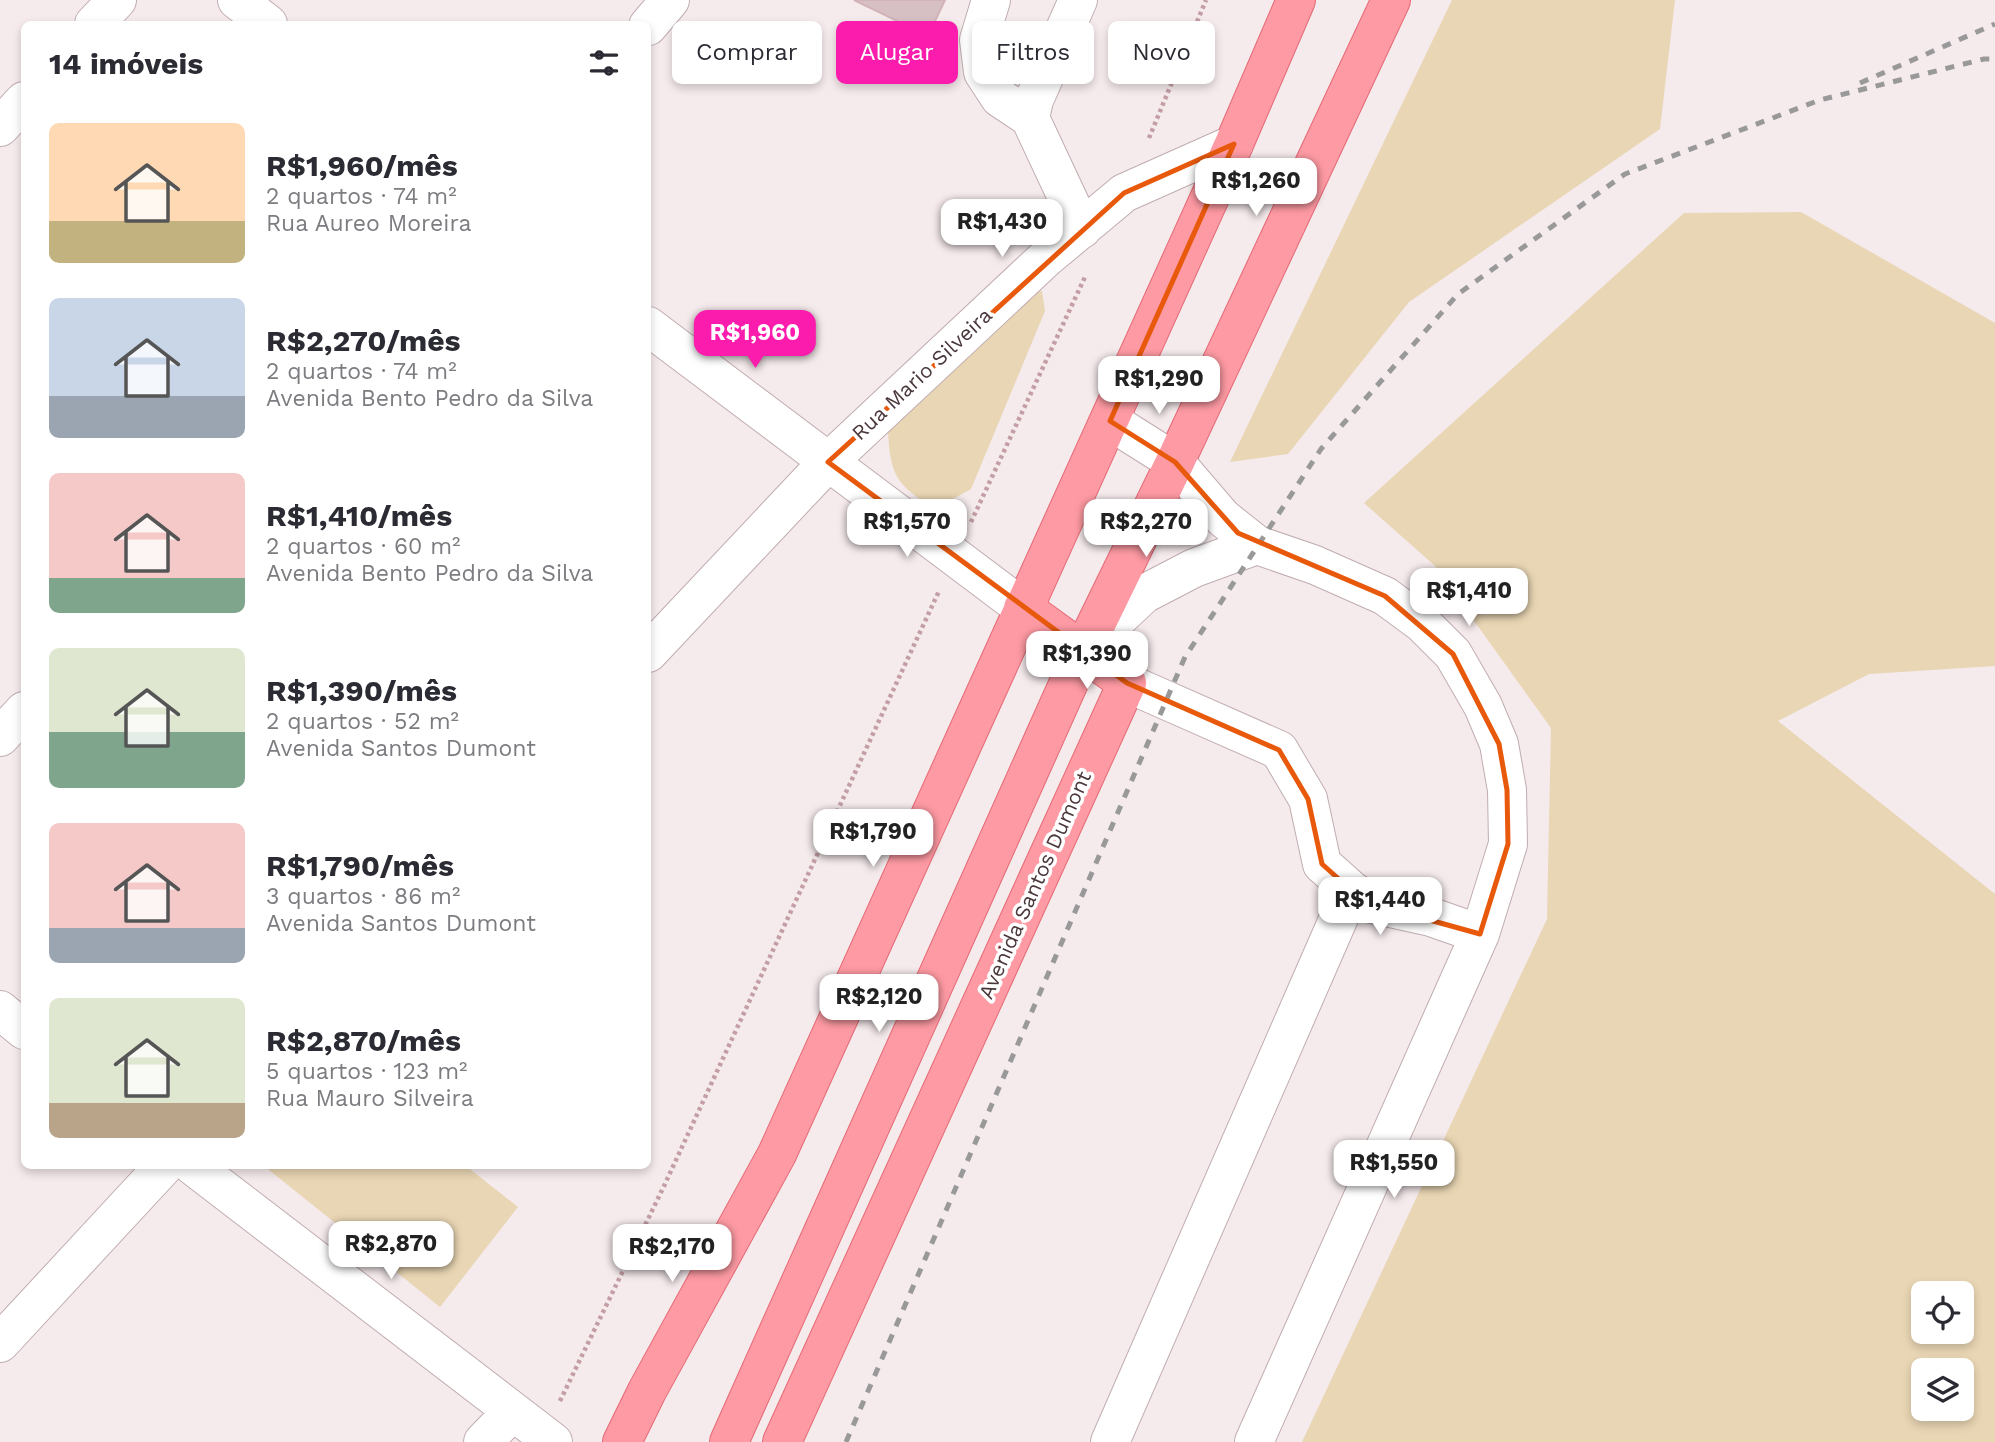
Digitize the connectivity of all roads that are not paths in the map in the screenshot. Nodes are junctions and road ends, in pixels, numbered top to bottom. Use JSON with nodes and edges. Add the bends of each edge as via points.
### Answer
{"nodes":[{"id":1,"x":117,"y":0,"type":"edge"},
{"id":2,"x":237,"y":0,"type":"edge"},
{"id":3,"x":670,"y":0,"type":"edge"},
{"id":4,"x":990,"y":0,"type":"edge"},
{"id":5,"x":1078,"y":0,"type":"edge"},
{"id":6,"x":1296,"y":0,"type":"edge"},
{"id":7,"x":1391,"y":0,"type":"edge"},
{"id":8,"x":97,"y":21,"type":"edge"},
{"id":9,"x":264,"y":21,"type":"edge"},
{"id":10,"x":651,"y":22,"type":"edge"},
{"id":11,"x":21,"y":104,"type":"edge"},
{"id":12,"x":1030,"y":118,"type":"junction"},
{"id":13,"x":0,"y":127,"type":"edge"},
{"id":14,"x":1234,"y":144,"type":"junction"},
{"id":15,"x":1082,"y":229,"type":"junction"},
{"id":16,"x":651,"y":328,"type":"edge"},
{"id":17,"x":1110,"y":421,"type":"junction"},
{"id":18,"x":828,"y":462,"type":"junction"},
{"id":19,"x":1175,"y":462,"type":"junction"},
{"id":20,"x":1256,"y":545,"type":"junction"},
{"id":21,"x":1023,"y":607,"type":"junction"},
{"id":22,"x":651,"y":650,"type":"edge"},
{"id":23,"x":1083,"y":650,"type":"junction"},
{"id":24,"x":1127,"y":683,"type":"junction"},
{"id":25,"x":21,"y":714,"type":"edge"},
{"id":26,"x":0,"y":737,"type":"edge"},
{"id":27,"x":1350,"y":890,"type":"junction"},
{"id":28,"x":1480,"y":934,"type":"junction"},
{"id":29,"x":0,"y":1010,"type":"edge"},
{"id":30,"x":21,"y":1028,"type":"edge"},
{"id":31,"x":161,"y":1169,"type":"edge"},
{"id":32,"x":197,"y":1169,"type":"edge"},
{"id":33,"x":0,"y":1343,"type":"edge"},
{"id":34,"x":512,"y":1412,"type":"junction"},
{"id":35,"x":548,"y":1438,"type":"edge"},
{"id":36,"x":483,"y":1442,"type":"edge"},
{"id":37,"x":622,"y":1442,"type":"edge"},
{"id":38,"x":729,"y":1442,"type":"edge"},
{"id":39,"x":782,"y":1442,"type":"edge"},
{"id":40,"x":1110,"y":1442,"type":"edge"},
{"id":41,"x":1254,"y":1442,"type":"edge"}],
"edges":[{"from":1,"to":8,"type":"street"},
{"from":2,"to":9,"type":"street"},
{"from":3,"to":10,"type":"street"},
{"from":4,"to":12,"type":"street","via":[[979,40],[983,72],[1000,98]]},
{"from":5,"to":12,"type":"street"},
{"from":6,"to":14,"type":"main road"},
{"from":7,"to":19,"type":"main road"},
{"from":11,"to":13,"type":"street"},
{"from":12,"to":15,"type":"street"},
{"from":14,"to":15,"type":"street","name":"Rua Mario Silveira","via":[[1124,193]]},
{"from":14,"to":17,"type":"main road"},
{"from":15,"to":18,"type":"street","name":"Rua Mario Silveira"},
{"from":16,"to":18,"type":"street"},
{"from":17,"to":19,"type":"street"},
{"from":17,"to":21,"type":"main road"},
{"from":18,"to":21,"type":"street"},
{"from":18,"to":22,"type":"street","name":"Rua Mario Silveira"},
{"from":19,"to":20,"type":"street","via":[[1238,533]]},
{"from":19,"to":23,"type":"main road"},
{"from":20,"to":23,"type":"street","via":[[1194,568],[1144,594]]},
{"from":20,"to":28,"type":"street","via":[[1385,596],[1453,654],[1483,706],[1499,744],[1507,790],[1508,844]]},
{"from":21,"to":23,"type":"main road"},
{"from":21,"to":37,"type":"main road","via":[[777,1154]]},
{"from":23,"to":24,"type":"main road"},
{"from":23,"to":38,"type":"main road"},
{"from":24,"to":27,"type":"street","via":[[1279,750],[1308,799],[1322,864]]},
{"from":24,"to":39,"type":"main road","name":"Avenida Santos Dumont"},
{"from":25,"to":26,"type":"street"},
{"from":27,"to":28,"type":"street","via":[[1372,904]]},
{"from":27,"to":40,"type":"street"},
{"from":28,"to":41,"type":"street"},
{"from":29,"to":30,"type":"street"},
{"from":31,"to":33,"type":"street"},
{"from":32,"to":34,"type":"street"},
{"from":34,"to":35,"type":"street"},
{"from":34,"to":36,"type":"street"}]}
